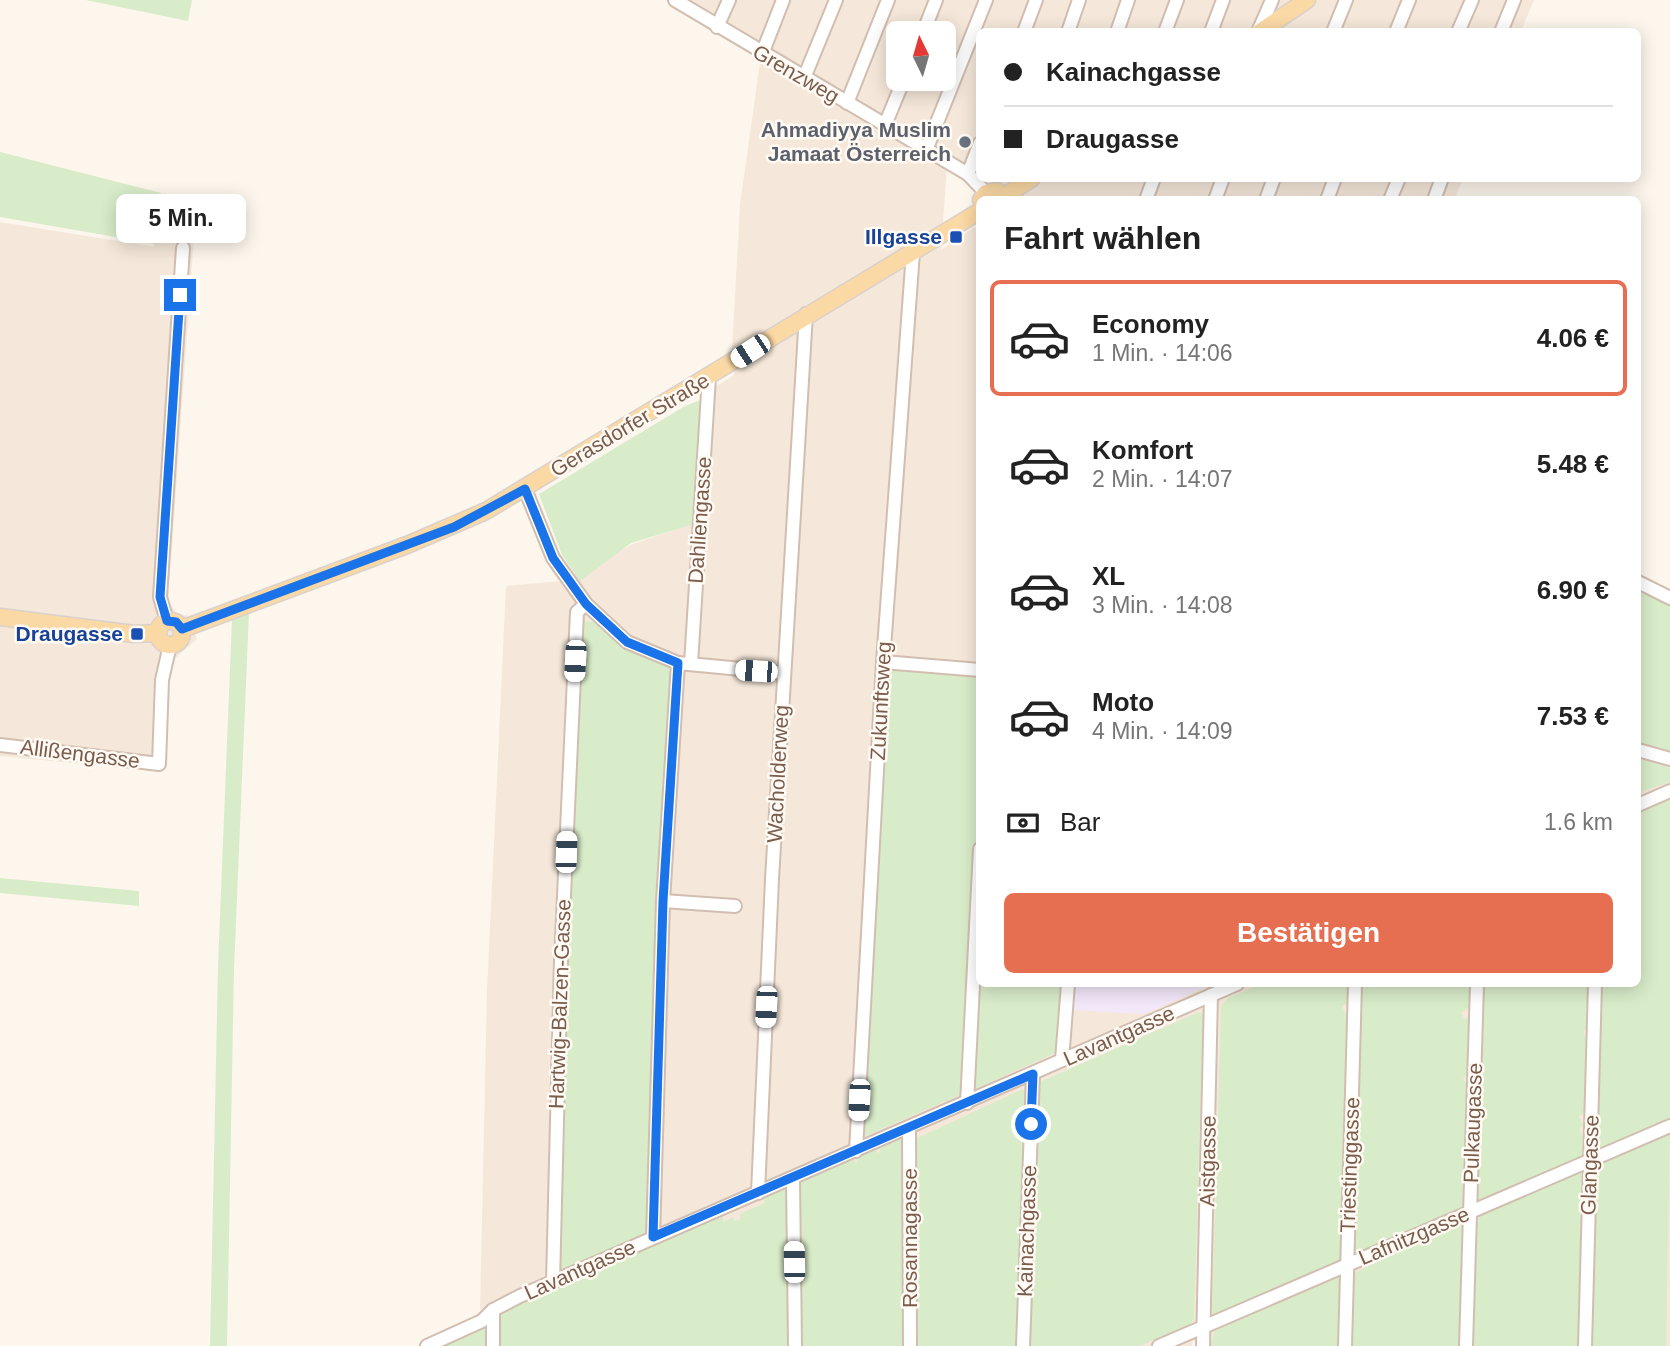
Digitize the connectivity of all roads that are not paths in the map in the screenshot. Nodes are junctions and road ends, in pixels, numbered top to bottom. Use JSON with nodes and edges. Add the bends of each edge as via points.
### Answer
{"nodes":[{"id":1,"x":675,"y":0,"type":"edge"},
{"id":2,"x":729,"y":0,"type":"edge"},
{"id":3,"x":783,"y":0,"type":"edge"},
{"id":4,"x":836,"y":0,"type":"edge"},
{"id":5,"x":888,"y":0,"type":"edge"},
{"id":6,"x":936,"y":0,"type":"edge"},
{"id":7,"x":986,"y":0,"type":"edge"},
{"id":8,"x":1036,"y":0,"type":"edge"},
{"id":9,"x":1079,"y":0,"type":"edge"},
{"id":10,"x":1128,"y":0,"type":"edge"},
{"id":11,"x":1177,"y":0,"type":"edge"},
{"id":12,"x":1223,"y":0,"type":"edge"},
{"id":13,"x":1272,"y":0,"type":"edge"},
{"id":14,"x":1307,"y":0,"type":"edge"},
{"id":15,"x":1346,"y":0,"type":"edge"},
{"id":16,"x":1409,"y":0,"type":"edge"},
{"id":17,"x":1472,"y":0,"type":"edge"},
{"id":18,"x":1514,"y":0,"type":"edge"},
{"id":19,"x":1288,"y":12,"type":"junction"},
{"id":20,"x":928,"y":21,"type":"edge"},
{"id":21,"x":717,"y":27,"type":"junction"},
{"id":22,"x":1026,"y":28,"type":"edge"},
{"id":23,"x":1069,"y":28,"type":"edge"},
{"id":24,"x":1118,"y":28,"type":"edge"},
{"id":25,"x":1166,"y":28,"type":"edge"},
{"id":26,"x":1212,"y":28,"type":"edge"},
{"id":27,"x":1261,"y":28,"type":"edge"},
{"id":28,"x":1265,"y":28,"type":"edge"},
{"id":29,"x":1282,"y":28,"type":"edge"},
{"id":30,"x":1335,"y":28,"type":"edge"},
{"id":31,"x":1398,"y":28,"type":"edge"},
{"id":32,"x":1460,"y":28,"type":"edge"},
{"id":33,"x":1504,"y":28,"type":"edge"},
{"id":34,"x":762,"y":54,"type":"junction"},
{"id":35,"x":804,"y":78,"type":"junction"},
{"id":36,"x":899,"y":91,"type":"edge"},
{"id":37,"x":847,"y":103,"type":"junction"},
{"id":38,"x":885,"y":125,"type":"junction"},
{"id":39,"x":926,"y":150,"type":"junction"},
{"id":40,"x":976,"y":153,"type":"edge"},
{"id":41,"x":968,"y":174,"type":"junction"},
{"id":42,"x":1012,"y":191,"type":"edge"},
{"id":43,"x":984,"y":196,"type":"edge"},
{"id":44,"x":976,"y":213,"type":"edge"},
{"id":45,"x":183,"y":248,"type":"dead end"},
{"id":46,"x":913,"y":252,"type":"junction"},
{"id":47,"x":806,"y":314,"type":"junction"},
{"id":48,"x":709,"y":377,"type":"junction"},
{"id":49,"x":525,"y":489,"type":"junction"},
{"id":50,"x":1641,"y":584,"type":"edge"},
{"id":51,"x":1670,"y":598,"type":"edge"},
{"id":52,"x":586,"y":604,"type":"junction"},
{"id":53,"x":0,"y":617,"type":"edge"},
{"id":54,"x":169,"y":632,"type":"junction"},
{"id":55,"x":883,"y":662,"type":"junction"},
{"id":56,"x":685,"y":664,"type":"junction"},
{"id":57,"x":976,"y":670,"type":"edge"},
{"id":58,"x":784,"y":673,"type":"junction"},
{"id":59,"x":0,"y":745,"type":"edge"},
{"id":60,"x":1641,"y":751,"type":"edge"},
{"id":61,"x":1670,"y":759,"type":"edge"},
{"id":62,"x":1670,"y":791,"type":"edge"},
{"id":63,"x":1641,"y":804,"type":"edge"},
{"id":64,"x":663,"y":901,"type":"junction"},
{"id":65,"x":735,"y":906,"type":"dead end"},
{"id":66,"x":976,"y":927,"type":"edge"},
{"id":67,"x":1068,"y":987,"type":"edge"},
{"id":68,"x":1230,"y":987,"type":"edge"},
{"id":69,"x":1355,"y":987,"type":"edge"},
{"id":70,"x":1477,"y":987,"type":"edge"},
{"id":71,"x":1595,"y":987,"type":"edge"},
{"id":72,"x":1211,"y":995,"type":"junction"},
{"id":73,"x":1062,"y":1060,"type":"junction"},
{"id":74,"x":1033,"y":1074,"type":"junction"},
{"id":75,"x":967,"y":1103,"type":"junction"},
{"id":76,"x":1670,"y":1126,"type":"edge"},
{"id":77,"x":909,"y":1129,"type":"junction"},
{"id":78,"x":856,"y":1151,"type":"junction"},
{"id":79,"x":1590,"y":1160,"type":"junction"},
{"id":80,"x":793,"y":1178,"type":"junction"},
{"id":81,"x":758,"y":1193,"type":"junction"},
{"id":82,"x":1470,"y":1212,"type":"junction"},
{"id":83,"x":653,"y":1237,"type":"junction"},
{"id":84,"x":1348,"y":1264,"type":"junction"},
{"id":85,"x":553,"y":1282,"type":"junction"},
{"id":86,"x":493,"y":1310,"type":"junction"},
{"id":87,"x":1204,"y":1326,"type":"junction"},
{"id":88,"x":428,"y":1346,"type":"edge"},
{"id":89,"x":493,"y":1346,"type":"edge"},
{"id":90,"x":795,"y":1346,"type":"edge"},
{"id":91,"x":910,"y":1346,"type":"edge"},
{"id":92,"x":1023,"y":1346,"type":"edge"},
{"id":93,"x":1159,"y":1346,"type":"edge"},
{"id":94,"x":1203,"y":1346,"type":"edge"},
{"id":95,"x":1345,"y":1346,"type":"edge"},
{"id":96,"x":1466,"y":1346,"type":"edge"},
{"id":97,"x":1585,"y":1346,"type":"edge"}],
"edges":[{"from":1,"to":21,"type":"street","name":"Grenzweg"},
{"from":2,"to":21,"type":"street"},
{"from":3,"to":34,"type":"street"},
{"from":4,"to":35,"type":"street"},
{"from":5,"to":37,"type":"street"},
{"from":6,"to":20,"type":"street"},
{"from":7,"to":39,"type":"street"},
{"from":8,"to":22,"type":"street"},
{"from":9,"to":23,"type":"street"},
{"from":10,"to":24,"type":"street"},
{"from":11,"to":25,"type":"street"},
{"from":12,"to":26,"type":"street"},
{"from":13,"to":27,"type":"street"},
{"from":14,"to":19,"type":"main road"},
{"from":15,"to":30,"type":"street"},
{"from":16,"to":31,"type":"street"},
{"from":17,"to":32,"type":"street"},
{"from":18,"to":33,"type":"street"},
{"from":19,"to":28,"type":"main road"},
{"from":19,"to":29,"type":"street"},
{"from":21,"to":34,"type":"street","name":"Grenzweg"},
{"from":34,"to":35,"type":"street","name":"Grenzweg"},
{"from":35,"to":37,"type":"street","name":"Grenzweg"},
{"from":36,"to":38,"type":"street"},
{"from":37,"to":38,"type":"street","name":"Grenzweg"},
{"from":38,"to":39,"type":"street","name":"Grenzweg"},
{"from":39,"to":41,"type":"street","name":"Grenzweg"},
{"from":40,"to":41,"type":"street"},
{"from":41,"to":43,"type":"street","name":"Grenzweg"},
{"from":42,"to":43,"type":"main road"},
{"from":44,"to":46,"type":"main road","name":"Gerasdorfer Straße"},
{"from":45,"to":54,"type":"street","via":[[160,597]]},
{"from":46,"to":47,"type":"main road","name":"Gerasdorfer Straße"},
{"from":46,"to":55,"type":"street","name":"Zukunftsweg"},
{"from":47,"to":48,"type":"main road","name":"Gerasdorfer Straße"},
{"from":47,"to":58,"type":"street","name":"Wacholderweg"},
{"from":48,"to":49,"type":"main road","name":"Gerasdorfer Straße"},
{"from":48,"to":56,"type":"street","name":"Dahliengasse"},
{"from":49,"to":52,"type":"street","via":[[553,558]]},
{"from":49,"to":54,"type":"main road","name":"Gerasdorfer Straße","via":[[454,527]]},
{"from":50,"to":51,"type":"street"},
{"from":52,"to":56,"type":"street","via":[[627,642]]},
{"from":52,"to":85,"type":"street","name":"Hartwig-Balzen-Gasse","via":[[577,612]]},
{"from":53,"to":54,"type":"main road","name":"Gerasdorfer Straße","via":[[137,634]]},
{"from":54,"to":59,"type":"street","name":"Allißengasse","via":[[159,764]]},
{"from":55,"to":57,"type":"street"},
{"from":55,"to":78,"type":"street","name":"Zukunftsweg"},
{"from":56,"to":58,"type":"street"},
{"from":56,"to":64,"type":"street","name":"Dahliengasse"},
{"from":58,"to":81,"type":"street","name":"Wacholderweg"},
{"from":60,"to":61,"type":"street"},
{"from":62,"to":63,"type":"street"},
{"from":64,"to":65,"type":"street"},
{"from":64,"to":83,"type":"street","name":"Dahliengasse"},
{"from":66,"to":75,"type":"street"},
{"from":67,"to":73,"type":"street"},
{"from":68,"to":72,"type":"street","name":"Lavantgasse"},
{"from":69,"to":84,"type":"street","name":"Triestinggasse"},
{"from":70,"to":82,"type":"street","name":"Pulkaugasse"},
{"from":71,"to":79,"type":"street","name":"Glangasse"},
{"from":72,"to":73,"type":"street","name":"Lavantgasse"},
{"from":72,"to":87,"type":"street","name":"Aistgasse"},
{"from":73,"to":74,"type":"street","name":"Lavantgasse"},
{"from":74,"to":75,"type":"street","name":"Lavantgasse"},
{"from":74,"to":92,"type":"street","name":"Kainachgasse"},
{"from":75,"to":77,"type":"street","name":"Lavantgasse"},
{"from":76,"to":79,"type":"street","name":"Lafnitzgasse"},
{"from":77,"to":78,"type":"street","name":"Lavantgasse"},
{"from":77,"to":91,"type":"street","name":"Rosannagasse"},
{"from":78,"to":80,"type":"street","name":"Lavantgasse"},
{"from":79,"to":82,"type":"street","name":"Lafnitzgasse"},
{"from":79,"to":97,"type":"street","name":"Glangasse"},
{"from":80,"to":81,"type":"street","name":"Lavantgasse"},
{"from":80,"to":90,"type":"street"},
{"from":81,"to":83,"type":"street","name":"Lavantgasse"},
{"from":82,"to":84,"type":"street","name":"Lafnitzgasse"},
{"from":82,"to":96,"type":"street","name":"Pulkaugasse"},
{"from":83,"to":85,"type":"street","name":"Lavantgasse"},
{"from":84,"to":87,"type":"street","name":"Lafnitzgasse"},
{"from":84,"to":95,"type":"street","name":"Triestinggasse"},
{"from":85,"to":86,"type":"street","name":"Lavantgasse"},
{"from":86,"to":88,"type":"street","name":"Lavantgasse","via":[[481,1321]]},
{"from":86,"to":89,"type":"street"},
{"from":87,"to":93,"type":"street","name":"Lafnitzgasse"},
{"from":87,"to":94,"type":"street","name":"Aistgasse"}]}
